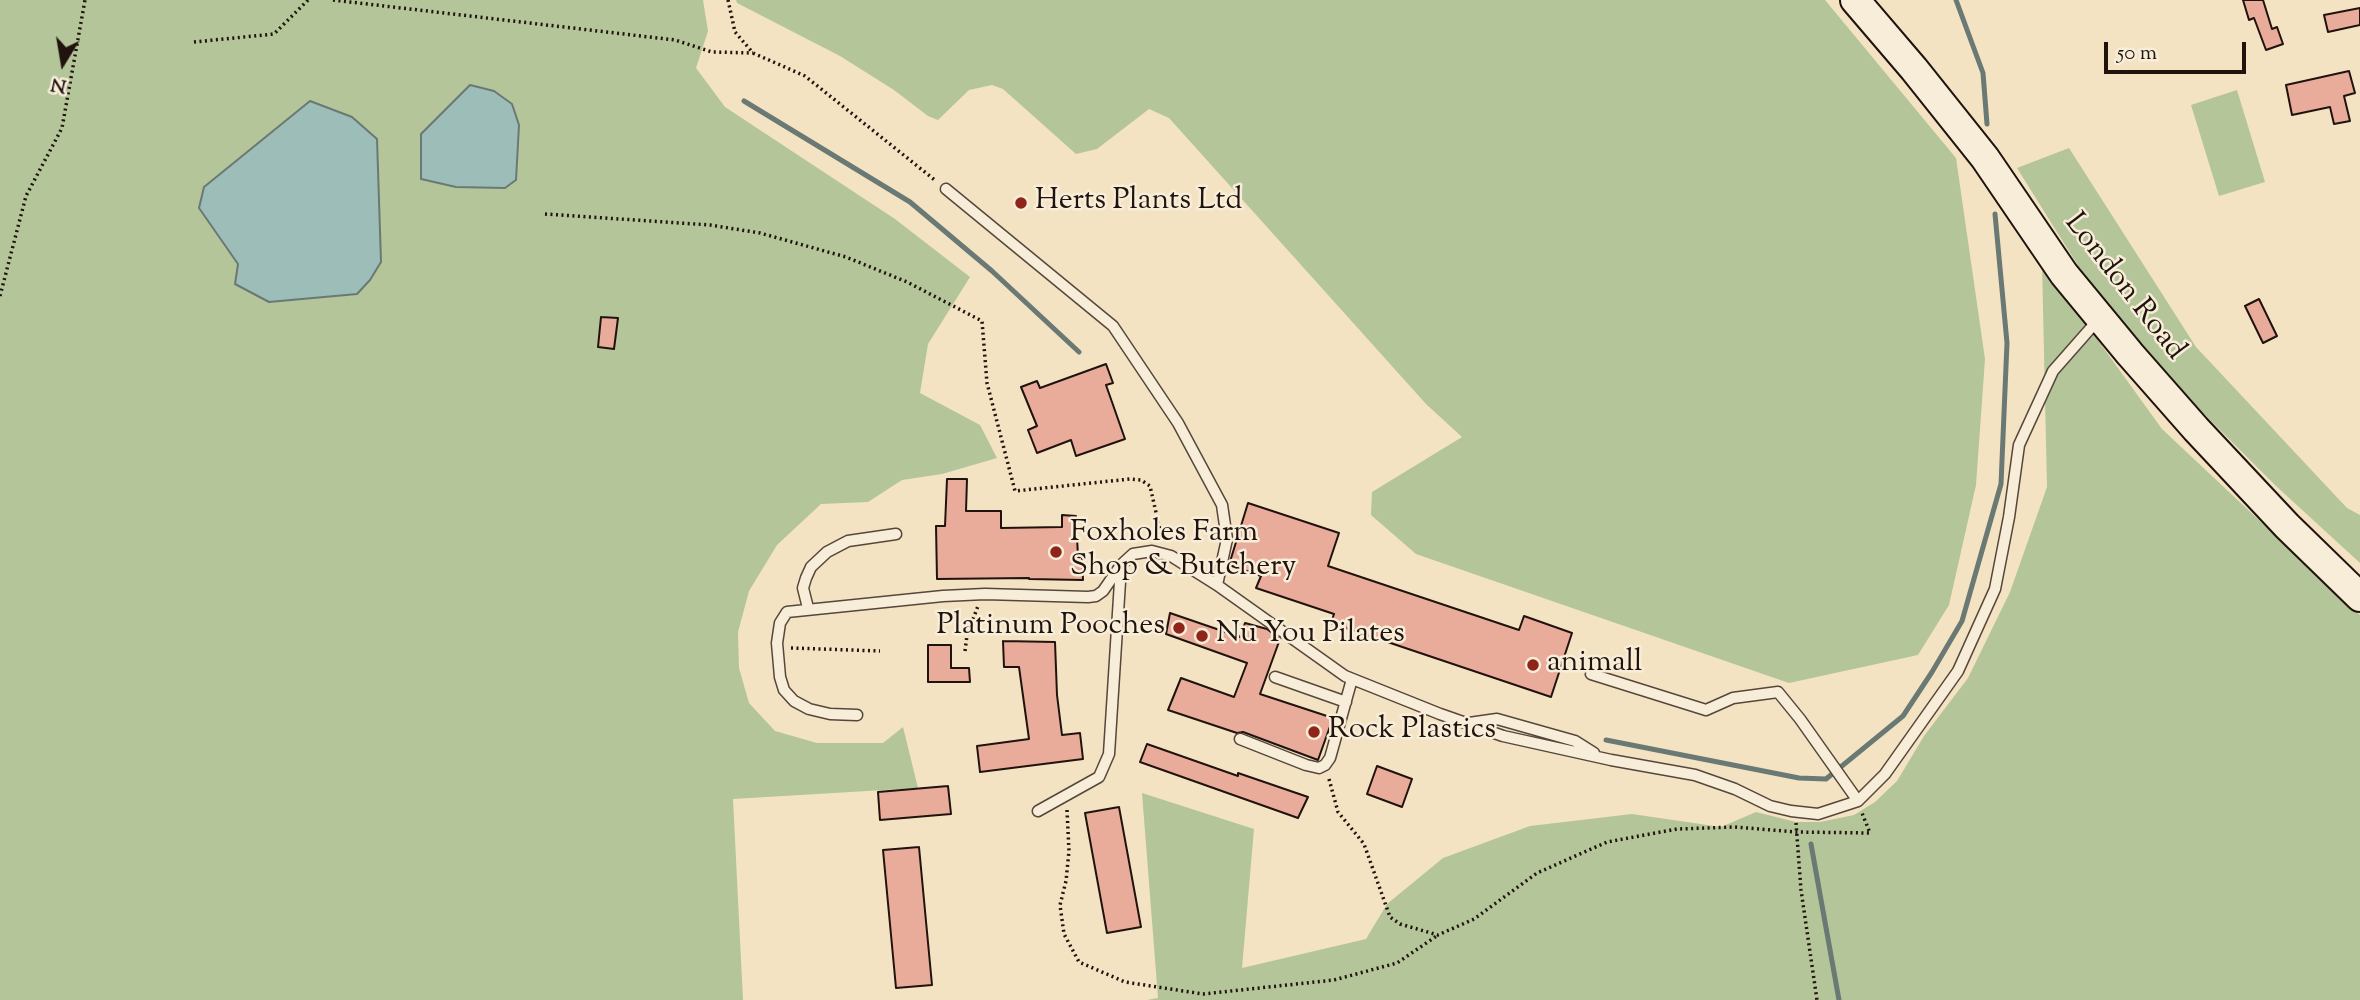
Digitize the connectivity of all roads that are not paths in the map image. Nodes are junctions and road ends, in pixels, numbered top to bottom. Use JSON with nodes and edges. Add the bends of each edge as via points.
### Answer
{"nodes":[{"id":1,"x":1855,"y":0,"type":"edge"},
{"id":2,"x":946,"y":189,"type":"road end"},
{"id":3,"x":2100,"y":318,"type":"junction"},
{"id":4,"x":897,"y":534,"type":"dead end"},
{"id":5,"x":1121,"y":565,"type":"junction"},
{"id":6,"x":1217,"y":585,"type":"junction"},
{"id":7,"x":2360,"y":597,"type":"edge"},
{"id":8,"x":808,"y":608,"type":"junction"},
{"id":9,"x":1591,"y":674,"type":"dead end"},
{"id":10,"x":1275,"y":677,"type":"dead end"},
{"id":11,"x":1352,"y":679,"type":"junction"},
{"id":12,"x":1346,"y":702,"type":"junction"},
{"id":13,"x":857,"y":715,"type":"dead end"},
{"id":14,"x":1240,"y":739,"type":"dead end"},
{"id":15,"x":1858,"y":800,"type":"junction"},
{"id":16,"x":1038,"y":811,"type":"dead end"}],
"edges":[{"from":1,"to":3,"type":"main road","name":"London Road","via":[[1985,158],[2064,274]]},
{"from":2,"to":6,"type":"lane","via":[[1113,327],[1178,423],[1222,505],[1227,538]]},
{"from":3,"to":7,"type":"main road","name":"London Road","via":[[2196,429]]},
{"from":3,"to":15,"type":"lane","via":[[2053,371],[2019,445],[1995,589],[1958,671],[1885,774]]},
{"from":4,"to":8,"type":"lane","via":[[848,541],[827,552],[806,578],[803,588]]},
{"from":5,"to":6,"type":"lane","via":[[1133,554],[1152,551]]},
{"from":5,"to":8,"type":"lane","via":[[1096,596],[985,594]]},
{"from":5,"to":16,"type":"lane","via":[[1110,754],[1099,777]]},
{"from":6,"to":11,"type":"lane"},
{"from":8,"to":13,"type":"lane","via":[[786,612],[780,623],[784,690],[809,709]]},
{"from":9,"to":15,"type":"lane","via":[[1706,710],[1733,698],[1778,692]]},
{"from":10,"to":12,"type":"lane"},
{"from":11,"to":12,"type":"lane"},
{"from":11,"to":15,"type":"lane","via":[[1503,736],[1695,775],[1770,806],[1818,814]]},
{"from":12,"to":14,"type":"lane","via":[[1330,758],[1319,768]]}]}
